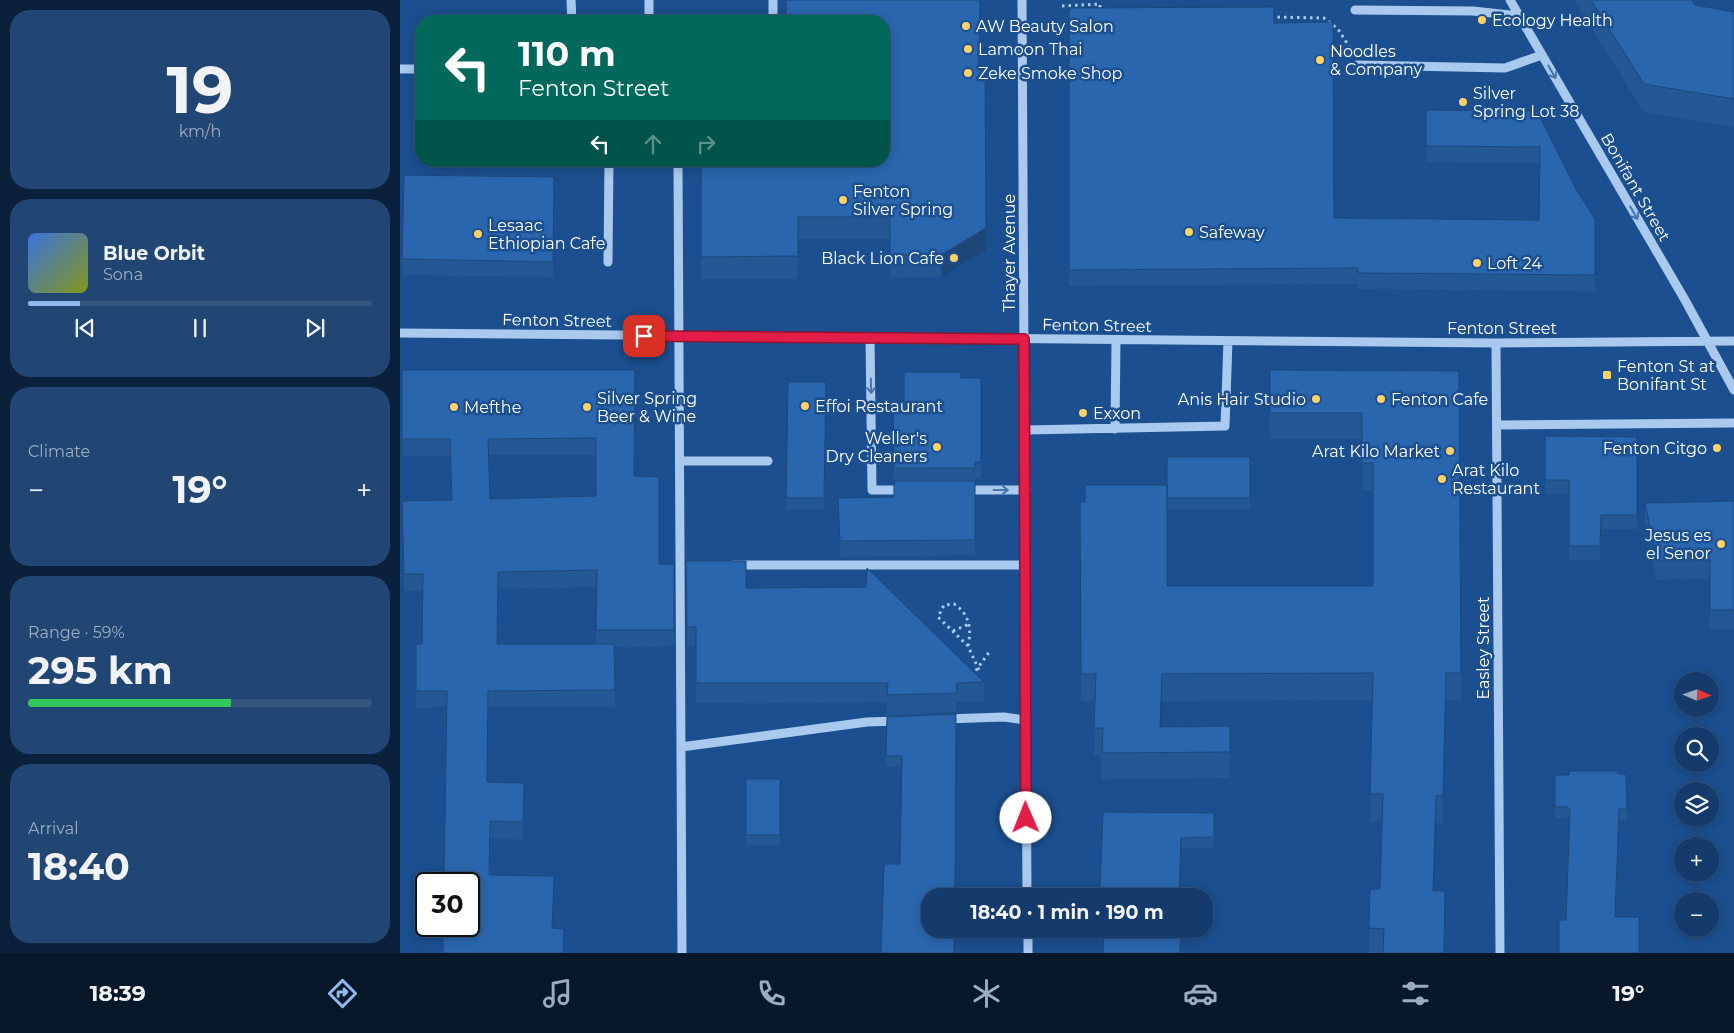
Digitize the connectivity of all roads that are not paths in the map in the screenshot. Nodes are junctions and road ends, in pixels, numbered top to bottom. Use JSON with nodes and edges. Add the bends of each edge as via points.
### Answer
{"nodes":[{"id":1,"x":572,"y":0,"type":"edge"},
{"id":2,"x":650,"y":0,"type":"edge"},
{"id":3,"x":773,"y":0,"type":"edge"},
{"id":4,"x":1022,"y":0,"type":"edge"},
{"id":5,"x":1510,"y":0,"type":"edge"},
{"id":6,"x":1355,"y":10,"type":"dead end"},
{"id":7,"x":572,"y":15,"type":"edge"},
{"id":8,"x":649,"y":15,"type":"edge"},
{"id":9,"x":773,"y":15,"type":"edge"},
{"id":10,"x":1519,"y":16,"type":"junction"},
{"id":11,"x":1542,"y":55,"type":"junction"},
{"id":12,"x":1357,"y":65,"type":"road end"},
{"id":13,"x":400,"y":69,"type":"edge"},
{"id":14,"x":415,"y":69,"type":"edge"},
{"id":15,"x":609,"y":167,"type":"edge"},
{"id":16,"x":678,"y":167,"type":"edge"},
{"id":17,"x":608,"y":262,"type":"dead end"},
{"id":18,"x":400,"y":333,"type":"edge"},
{"id":19,"x":680,"y":336,"type":"junction"},
{"id":20,"x":870,"y":338,"type":"junction"},
{"id":21,"x":1024,"y":339,"type":"junction"},
{"id":22,"x":1116,"y":340,"type":"junction"},
{"id":23,"x":1228,"y":341,"type":"junction"},
{"id":24,"x":1734,"y":341,"type":"edge"},
{"id":25,"x":1709,"y":342,"type":"junction"},
{"id":26,"x":1496,"y":343,"type":"junction"},
{"id":27,"x":1734,"y":390,"type":"edge"},
{"id":28,"x":1734,"y":423,"type":"edge"},
{"id":29,"x":1496,"y":426,"type":"junction"},
{"id":30,"x":1115,"y":429,"type":"junction"},
{"id":31,"x":1025,"y":430,"type":"junction"},
{"id":32,"x":680,"y":461,"type":"junction"},
{"id":33,"x":768,"y":461,"type":"dead end"},
{"id":34,"x":912,"y":490,"type":"edge"},
{"id":35,"x":952,"y":490,"type":"edge"},
{"id":36,"x":1026,"y":490,"type":"junction"},
{"id":37,"x":680,"y":565,"type":"junction"},
{"id":38,"x":690,"y":565,"type":"edge"},
{"id":39,"x":720,"y":565,"type":"edge"},
{"id":40,"x":1026,"y":565,"type":"junction"},
{"id":41,"x":936,"y":720,"type":"edge"},
{"id":42,"x":1025,"y":720,"type":"junction"},
{"id":43,"x":906,"y":721,"type":"edge"},
{"id":44,"x":681,"y":747,"type":"junction"},
{"id":45,"x":1027,"y":888,"type":"edge"},
{"id":46,"x":1028,"y":938,"type":"edge"},
{"id":47,"x":682,"y":953,"type":"edge"},
{"id":48,"x":1028,"y":953,"type":"edge"},
{"id":49,"x":1500,"y":953,"type":"edge"}],
"edges":[{"from":1,"to":7,"type":"street"},
{"from":2,"to":8,"type":"street"},
{"from":3,"to":9,"type":"street"},
{"from":4,"to":21,"type":"street","name":"Thayer Avenue"},
{"from":5,"to":10,"type":"street","name":"Bonifant Street"},
{"from":6,"to":10,"type":"street","via":[[1473,11]]},
{"from":10,"to":11,"type":"street","name":"Bonifant Street"},
{"from":11,"to":12,"type":"street","via":[[1505,68]]},
{"from":11,"to":25,"type":"street","name":"Bonifant Street","one_way":true},
{"from":13,"to":14,"type":"street"},
{"from":15,"to":17,"type":"street"},
{"from":16,"to":19,"type":"street"},
{"from":18,"to":19,"type":"street","name":"Fenton Street"},
{"from":19,"to":20,"type":"street","name":"Fenton Street"},
{"from":19,"to":32,"type":"street"},
{"from":20,"to":21,"type":"street","name":"Fenton Street"},
{"from":20,"to":34,"type":"street","one_way":true,"via":[[872,490]]},
{"from":21,"to":22,"type":"street","name":"Fenton Street"},
{"from":21,"to":31,"type":"street","name":"Thayer Avenue"},
{"from":22,"to":23,"type":"street","name":"Fenton Street"},
{"from":22,"to":30,"type":"street"},
{"from":23,"to":26,"type":"street","name":"Fenton Street"},
{"from":23,"to":30,"type":"street","via":[[1225,426]]},
{"from":24,"to":25,"type":"street","name":"Fenton Street"},
{"from":25,"to":26,"type":"street","name":"Fenton Street"},
{"from":25,"to":27,"type":"street","name":"Bonifant Street"},
{"from":26,"to":29,"type":"street","name":"Easley Street"},
{"from":28,"to":29,"type":"street"},
{"from":29,"to":49,"type":"street","name":"Easley Street"},
{"from":30,"to":31,"type":"street"},
{"from":31,"to":36,"type":"street","name":"Thayer Avenue"},
{"from":32,"to":33,"type":"street"},
{"from":32,"to":37,"type":"street"},
{"from":35,"to":36,"type":"street","one_way":true},
{"from":36,"to":40,"type":"street","name":"Thayer Avenue"},
{"from":37,"to":38,"type":"street"},
{"from":37,"to":44,"type":"street"},
{"from":39,"to":40,"type":"street"},
{"from":40,"to":42,"type":"street","name":"Thayer Avenue"},
{"from":41,"to":42,"type":"street","via":[[1004,717]]},
{"from":42,"to":45,"type":"street","name":"Thayer Avenue"},
{"from":43,"to":44,"type":"street","via":[[867,722]]},
{"from":44,"to":47,"type":"street"},
{"from":46,"to":48,"type":"street"}]}
